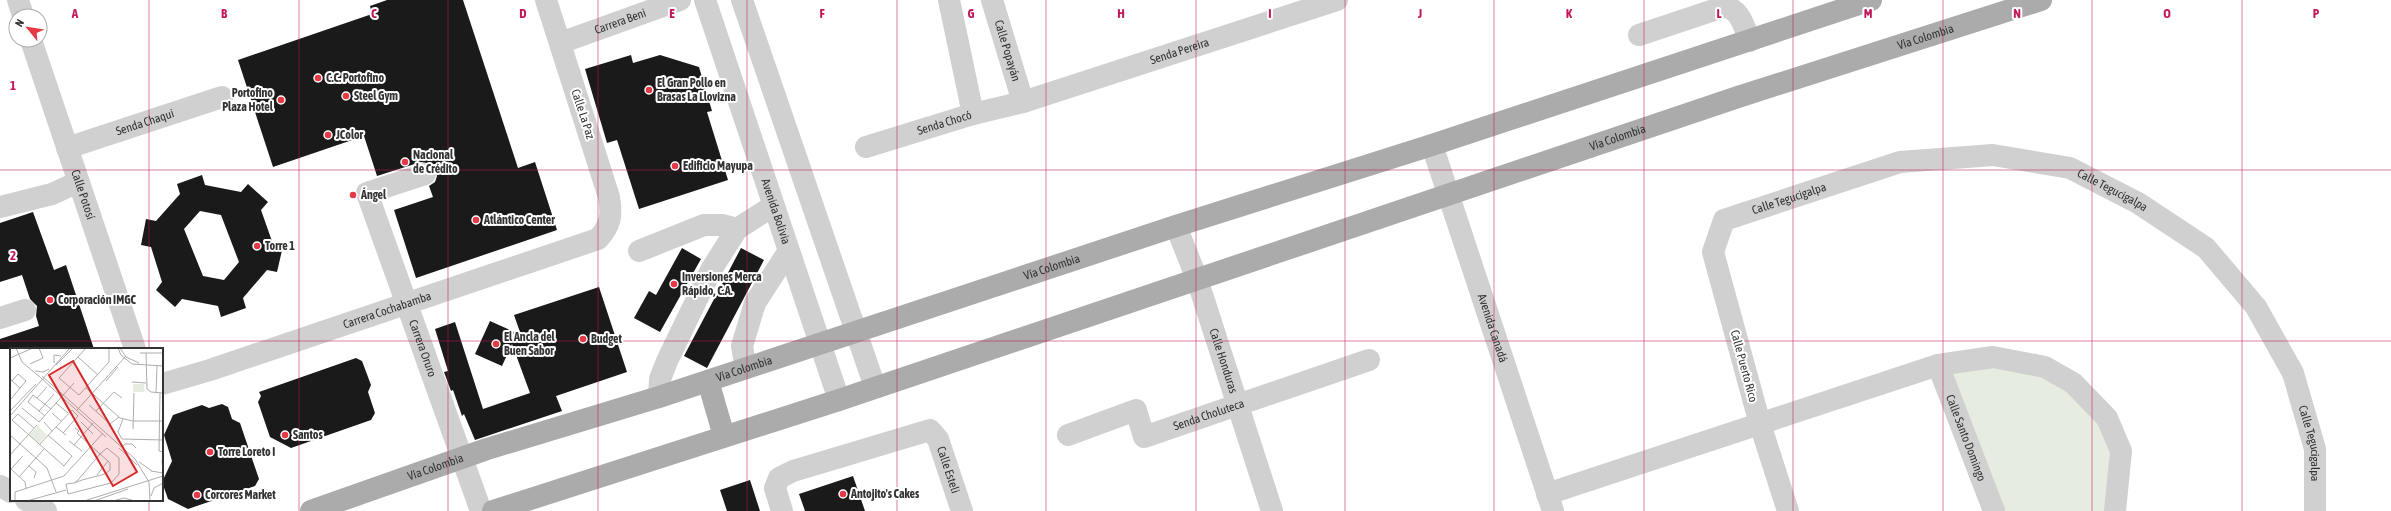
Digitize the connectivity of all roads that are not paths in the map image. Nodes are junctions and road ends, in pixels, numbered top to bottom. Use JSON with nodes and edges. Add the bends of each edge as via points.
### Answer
{"nodes":[{"id":1,"x":546,"y":0,"type":"edge"},
{"id":2,"x":680,"y":0,"type":"edge"},
{"id":3,"x":705,"y":0,"type":"edge"},
{"id":4,"x":742,"y":0,"type":"edge"},
{"id":5,"x":949,"y":0,"type":"edge"},
{"id":6,"x":992,"y":0,"type":"edge"},
{"id":7,"x":1337,"y":0,"type":"edge"},
{"id":8,"x":1871,"y":0,"type":"edge"},
{"id":9,"x":2041,"y":0,"type":"edge"},
{"id":10,"x":1842,"y":5,"type":"edge"},
{"id":11,"x":637,"y":8,"type":"edge"},
{"id":12,"x":1639,"y":35,"type":"dead end"},
{"id":13,"x":1750,"y":41,"type":"junction"},
{"id":14,"x":560,"y":43,"type":"junction"},
{"id":15,"x":34,"y":48,"type":"edge"},
{"id":16,"x":222,"y":97,"type":"dead end"},
{"id":17,"x":1023,"y":102,"type":"junction"},
{"id":18,"x":973,"y":114,"type":"junction"},
{"id":19,"x":1432,"y":145,"type":"junction"},
{"id":20,"x":866,"y":147,"type":"dead end"},
{"id":21,"x":67,"y":148,"type":"junction"},
{"id":22,"x":425,"y":174,"type":"dead end"},
{"id":23,"x":78,"y":182,"type":"junction"},
{"id":24,"x":1447,"y":195,"type":"junction"},
{"id":25,"x":773,"y":206,"type":"junction"},
{"id":26,"x":0,"y":207,"type":"edge"},
{"id":27,"x":1724,"y":220,"type":"joint"},
{"id":28,"x":1176,"y":226,"type":"junction"},
{"id":29,"x":607,"y":229,"type":"joint"},
{"id":30,"x":737,"y":229,"type":"junction"},
{"id":31,"x":639,"y":251,"type":"dead end"},
{"id":32,"x":788,"y":252,"type":"junction"},
{"id":33,"x":1197,"y":279,"type":"junction"},
{"id":34,"x":406,"y":304,"type":"junction"},
{"id":35,"x":25,"y":310,"type":"dead end"},
{"id":36,"x":0,"y":318,"type":"edge"},
{"id":37,"x":856,"y":331,"type":"junction"},
{"id":38,"x":820,"y":345,"type":"junction"},
{"id":39,"x":135,"y":348,"type":"edge"},
{"id":40,"x":1369,"y":360,"type":"dead end"},
{"id":41,"x":1938,"y":365,"type":"junction"},
{"id":42,"x":746,"y":368,"type":"junction"},
{"id":43,"x":708,"y":381,"type":"junction"},
{"id":44,"x":163,"y":384,"type":"edge"},
{"id":45,"x":875,"y":387,"type":"junction"},
{"id":46,"x":659,"y":398,"type":"junction"},
{"id":47,"x":839,"y":400,"type":"junction"},
{"id":48,"x":1238,"y":406,"type":"junction"},
{"id":49,"x":1760,"y":424,"type":"junction"},
{"id":50,"x":1068,"y":435,"type":"dead end"},
{"id":51,"x":724,"y":436,"type":"junction"},
{"id":52,"x":462,"y":458,"type":"junction"},
{"id":53,"x":0,"y":486,"type":"edge"},
{"id":54,"x":10,"y":491,"type":"edge"},
{"id":55,"x":28,"y":501,"type":"edge"},
{"id":56,"x":1550,"y":503,"type":"edge"},
{"id":57,"x":46,"y":511,"type":"edge"},
{"id":58,"x":311,"y":511,"type":"edge"},
{"id":59,"x":480,"y":511,"type":"edge"},
{"id":60,"x":493,"y":511,"type":"edge"},
{"id":61,"x":782,"y":511,"type":"edge"},
{"id":62,"x":962,"y":511,"type":"edge"},
{"id":63,"x":1272,"y":511,"type":"edge"},
{"id":64,"x":1788,"y":511,"type":"edge"},
{"id":65,"x":1994,"y":511,"type":"edge"},
{"id":66,"x":2115,"y":511,"type":"edge"},
{"id":67,"x":2315,"y":511,"type":"edge"}],
"edges":[{"from":1,"to":14,"type":"street","name":"Calle La Paz"},
{"from":2,"to":11,"type":"street","name":"Carrera Beni"},
{"from":3,"to":25,"type":"street","name":"Avenida Bolivia"},
{"from":4,"to":37,"type":"street"},
{"from":5,"to":18,"type":"street"},
{"from":6,"to":17,"type":"street","name":"Calle Popayán"},
{"from":7,"to":17,"type":"street","name":"Senda Pereira"},
{"from":8,"to":10,"type":"main road","name":"Vía Colombia"},
{"from":9,"to":24,"type":"main road","name":"Vía Colombia","via":[[1738,97]]},
{"from":10,"to":13,"type":"main road","name":"Vía Colombia"},
{"from":11,"to":14,"type":"street","name":"Carrera Beni"},
{"from":12,"to":13,"type":"street","via":[[1723,7],[1731,7],[1741,19]]},
{"from":13,"to":19,"type":"main road","name":"Vía Colombia"},
{"from":14,"to":29,"type":"street","name":"Calle La Paz","via":[[609,197],[612,215]]},
{"from":15,"to":21,"type":"street","name":"Calle Potosí"},
{"from":16,"to":21,"type":"street","name":"Senda Chaqui"},
{"from":17,"to":18,"type":"street","name":"Senda Chocó"},
{"from":18,"to":20,"type":"street","name":"Senda Chocó"},
{"from":19,"to":24,"type":"street","name":"Avenida Canadá"},
{"from":19,"to":28,"type":"main road","name":"Vía Colombia"},
{"from":21,"to":23,"type":"street","name":"Calle Potosí"},
{"from":22,"to":34,"type":"street","name":"Carrera Oruro","via":[[367,193]]},
{"from":23,"to":26,"type":"street","via":[[52,194]]},
{"from":23,"to":39,"type":"street","name":"Calle Potosí"},
{"from":24,"to":33,"type":"main road","name":"Vía Colombia"},
{"from":24,"to":56,"type":"street","name":"Avenida Canadá"},
{"from":25,"to":30,"type":"street"},
{"from":25,"to":32,"type":"street","name":"Avenida Bolivia"},
{"from":27,"to":49,"type":"street","name":"Calle Puerto Rico","via":[[1713,252]]},
{"from":27,"to":67,"type":"street","name":"Calle Tegucigalpa","via":[[1900,162],[1992,155],[2070,168],[2138,203],[2206,248],[2256,307],[2292,373],[2315,449]]},
{"from":28,"to":33,"type":"street"},
{"from":28,"to":37,"type":"main road","name":"Vía Colombia"},
{"from":29,"to":34,"type":"street","name":"Carrera Cochabamba","via":[[598,239],[584,245]]},
{"from":30,"to":31,"type":"street","via":[[722,225],[704,225]]},
{"from":30,"to":46,"type":"street","via":[[691,307],[660,379]]},
{"from":32,"to":38,"type":"street","name":"Avenida Bolivia"},
{"from":32,"to":42,"type":"street","via":[[755,303],[742,346]]},
{"from":33,"to":45,"type":"main road","name":"Vía Colombia"},
{"from":33,"to":48,"type":"street","name":"Calle Honduras"},
{"from":34,"to":44,"type":"street","name":"Carrera Cochabamba"},
{"from":34,"to":52,"type":"street","name":"Carrera Oruro"},
{"from":35,"to":36,"type":"street"},
{"from":37,"to":38,"type":"main road","name":"Vía Colombia"},
{"from":37,"to":45,"type":"street"},
{"from":38,"to":42,"type":"main road","name":"Vía Colombia"},
{"from":38,"to":47,"type":"street","name":"Avenida Bolivia"},
{"from":40,"to":48,"type":"street","name":"Senda Choluteca"},
{"from":41,"to":49,"type":"street"},
{"from":41,"to":65,"type":"street","name":"Calle Santo Domingo"},
{"from":41,"to":66,"type":"street","via":[[1993,357],[2045,367],[2073,383],[2107,418],[2121,451]]},
{"from":42,"to":43,"type":"main road","name":"Vía Colombia"},
{"from":43,"to":46,"type":"main road","name":"Vía Colombia"},
{"from":43,"to":51,"type":"main road"},
{"from":45,"to":47,"type":"main road","name":"Vía Colombia"},
{"from":46,"to":52,"type":"main road","name":"Vía Colombia"},
{"from":47,"to":51,"type":"main road","name":"Vía Colombia"},
{"from":48,"to":50,"type":"street","name":"Senda Choluteca","via":[[1144,437],[1136,410]]},
{"from":48,"to":63,"type":"street","name":"Calle Honduras"},
{"from":49,"to":56,"type":"street"},
{"from":49,"to":64,"type":"street","name":"Calle Puerto Rico"},
{"from":51,"to":60,"type":"main road","name":"Vía Colombia"},
{"from":52,"to":58,"type":"main road","name":"Vía Colombia"},
{"from":52,"to":59,"type":"street","name":"Carrera Oruro"},
{"from":53,"to":54,"type":"street"},
{"from":55,"to":57,"type":"street"},
{"from":61,"to":62,"type":"street","name":"Calle Esteli","via":[[775,488],[779,478],[793,471],[930,430],[938,439]]}]}
